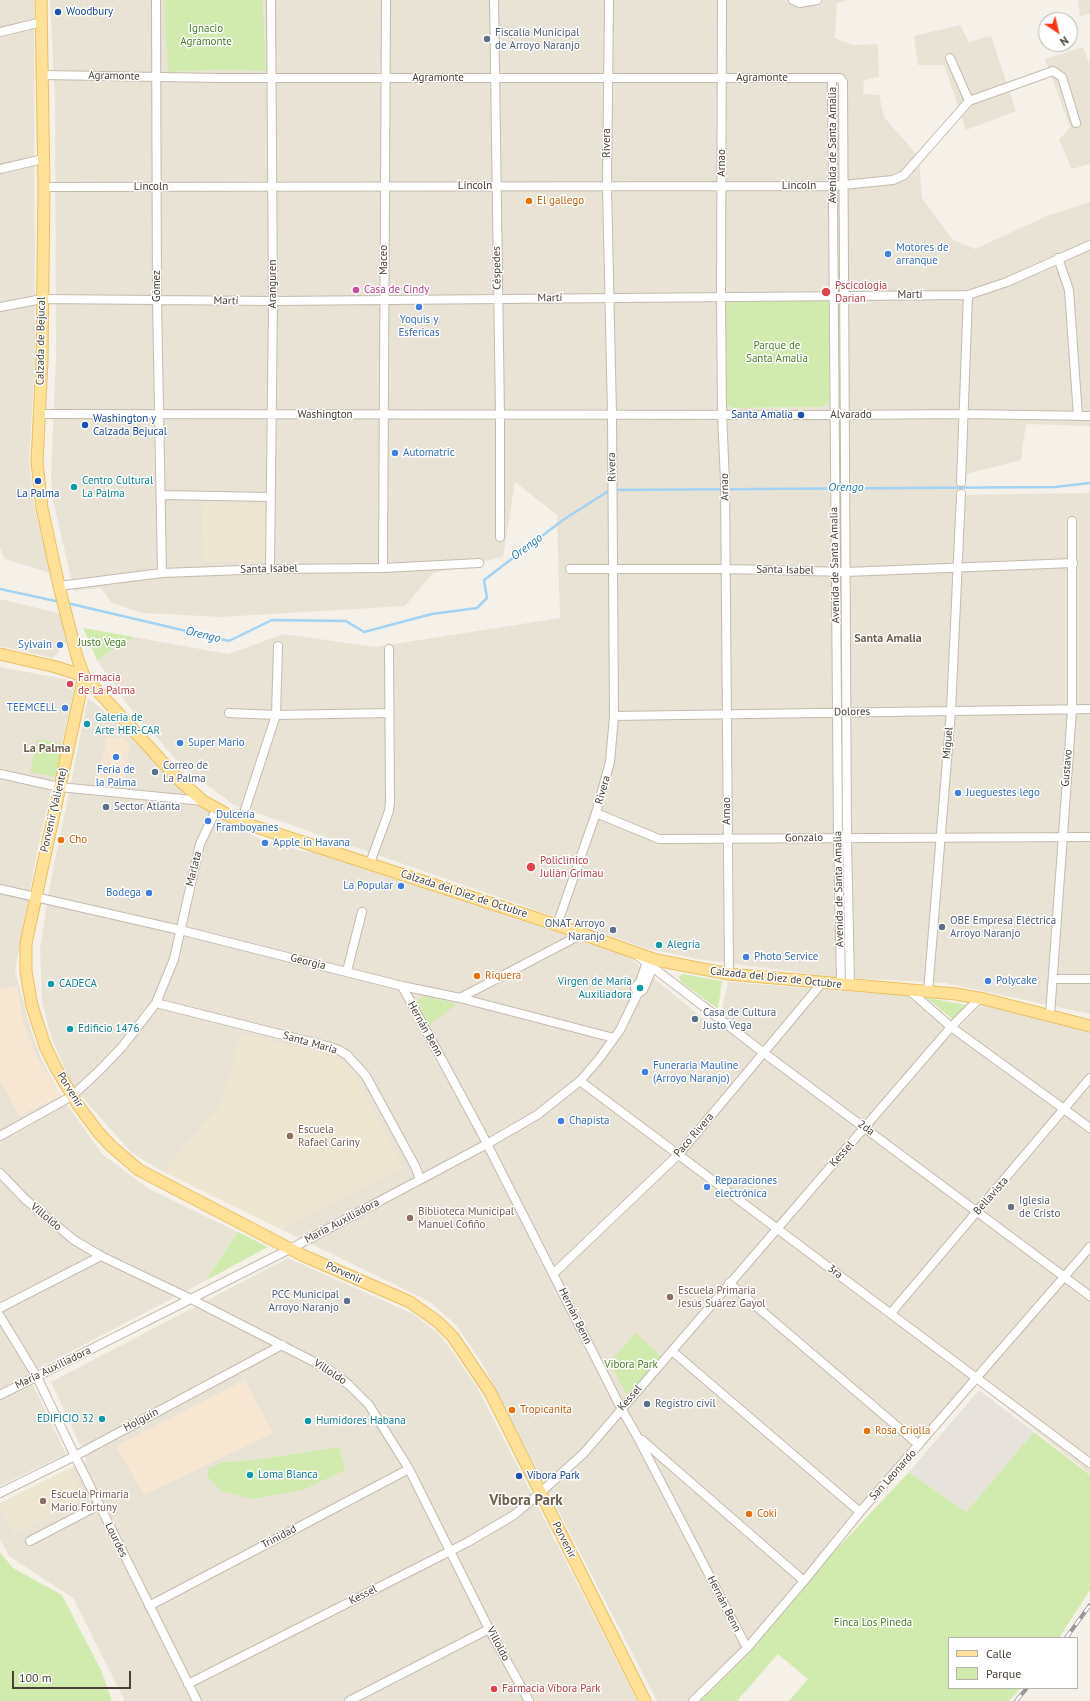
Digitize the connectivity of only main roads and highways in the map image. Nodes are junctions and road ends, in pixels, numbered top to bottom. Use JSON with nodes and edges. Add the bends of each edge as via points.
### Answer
{"nodes":[{"id":1,"x":41,"y":0,"type":"edge"},
{"id":2,"x":74,"y":644,"type":"junction"},
{"id":3,"x":0,"y":654,"type":"edge"},
{"id":4,"x":56,"y":667,"type":"junction"},
{"id":5,"x":84,"y":676,"type":"junction"},
{"id":6,"x":34,"y":897,"type":"joint"},
{"id":7,"x":1090,"y":1026,"type":"edge"},
{"id":8,"x":645,"y":1701,"type":"edge"}],
"edges":[{"from":1,"to":2,"type":"main road","name":"Calzada de Bejucal","via":[[44,187],[38,481]]},
{"from":2,"to":4,"type":"main road","via":[[71,660]]},
{"from":2,"to":5,"type":"main road","name":"Calzada de Bejucal"},
{"from":3,"to":4,"type":"main road"},
{"from":4,"to":5,"type":"main road"},
{"from":5,"to":6,"type":"main road","name":"Porvenir (Valiente)"},
{"from":5,"to":7,"type":"main road","name":"Calzada del Diez de Octubre","via":[[179,780],[216,810],[241,822],[557,925],[632,952],[653,964],[821,984],[980,998]]},
{"from":6,"to":8,"type":"main road","name":"Porvenir","via":[[25,957],[32,1006],[45,1046],[72,1096],[98,1132],[140,1170],[290,1248],[410,1302],[445,1329],[490,1392]]}]}
